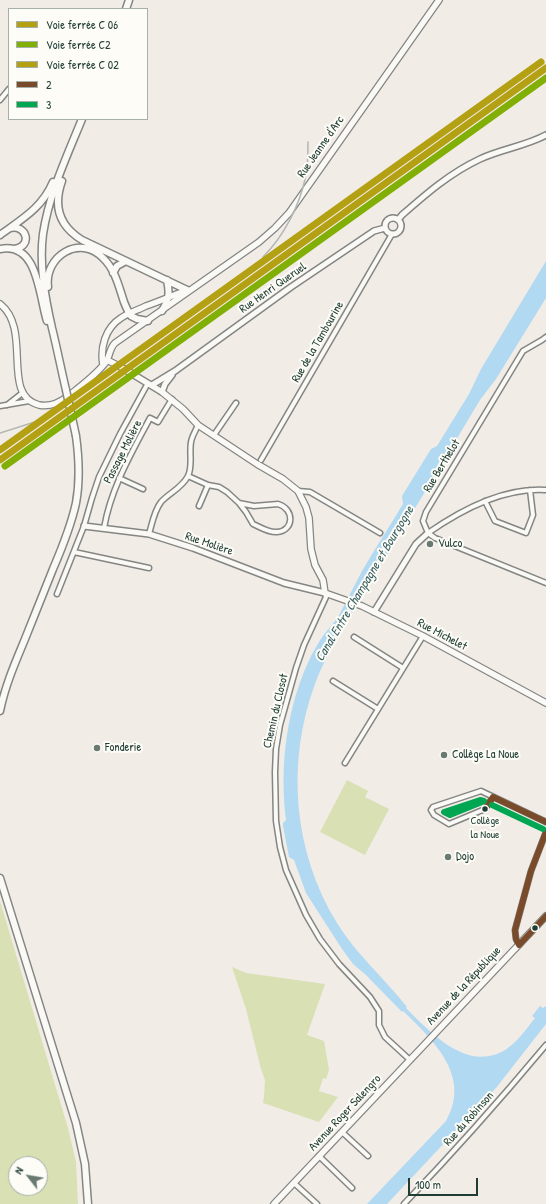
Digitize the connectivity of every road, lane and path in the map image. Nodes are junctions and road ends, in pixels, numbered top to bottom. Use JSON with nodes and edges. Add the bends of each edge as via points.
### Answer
{"nodes":[{"id":1,"x":439,"y":0,"type":"edge"},
{"id":2,"x":8,"y":90,"type":"edge"},
{"id":3,"x":0,"y":100,"type":"edge"},
{"id":4,"x":81,"y":121,"type":"edge"},
{"id":5,"x":546,"y":135,"type":"edge"},
{"id":6,"x":398,"y":220,"type":"junction"},
{"id":7,"x":10,"y":228,"type":"junction"},
{"id":8,"x":385,"y":228,"type":"junction"},
{"id":9,"x":392,"y":234,"type":"junction"},
{"id":10,"x":0,"y":235,"type":"edge"},
{"id":11,"x":0,"y":249,"type":"edge"},
{"id":12,"x":14,"y":249,"type":"junction"},
{"id":13,"x":126,"y":260,"type":"junction"},
{"id":14,"x":113,"y":273,"type":"junction"},
{"id":15,"x":167,"y":280,"type":"junction"},
{"id":16,"x":198,"y":284,"type":"junction"},
{"id":17,"x":186,"y":290,"type":"junction"},
{"id":18,"x":169,"y":297,"type":"junction"},
{"id":19,"x":0,"y":304,"type":"edge"},
{"id":20,"x":162,"y":310,"type":"junction"},
{"id":21,"x":129,"y":314,"type":"junction"},
{"id":22,"x":148,"y":321,"type":"junction"},
{"id":23,"x":545,"y":340,"type":"edge"},
{"id":24,"x":55,"y":342,"type":"junction"},
{"id":25,"x":59,"y":361,"type":"junction"},
{"id":26,"x":105,"y":363,"type":"junction"},
{"id":27,"x":175,"y":371,"type":"junction"},
{"id":28,"x":150,"y":384,"type":"junction"},
{"id":29,"x":162,"y":392,"type":"junction"},
{"id":30,"x":21,"y":394,"type":"junction"},
{"id":31,"x":172,"y":399,"type":"junction"},
{"id":32,"x":29,"y":401,"type":"junction"},
{"id":33,"x":236,"y":403,"type":"dead end"},
{"id":34,"x":6,"y":405,"type":"junction"},
{"id":35,"x":0,"y":406,"type":"edge"},
{"id":36,"x":198,"y":425,"type":"junction"},
{"id":37,"x":214,"y":436,"type":"junction"},
{"id":38,"x":260,"y":460,"type":"dead end"},
{"id":39,"x":188,"y":476,"type":"junction"},
{"id":40,"x":120,"y":478,"type":"junction"},
{"id":41,"x":208,"y":485,"type":"junction"},
{"id":42,"x":143,"y":489,"type":"dead end"},
{"id":43,"x":530,"y":490,"type":"junction"},
{"id":44,"x":546,"y":490,"type":"edge"},
{"id":45,"x":298,"y":491,"type":"junction"},
{"id":46,"x":486,"y":501,"type":"junction"},
{"id":47,"x":239,"y":503,"type":"junction"},
{"id":48,"x":199,"y":506,"type":"dead end"},
{"id":49,"x":84,"y":526,"type":"junction"},
{"id":50,"x":104,"y":528,"type":"junction"},
{"id":51,"x":380,"y":533,"type":"dead end"},
{"id":52,"x":428,"y":533,"type":"junction"},
{"id":53,"x":149,"y":534,"type":"junction"},
{"id":54,"x":74,"y":552,"type":"junction"},
{"id":55,"x":149,"y":568,"type":"dead end"},
{"id":56,"x":546,"y":583,"type":"edge"},
{"id":57,"x":325,"y":593,"type":"junction"},
{"id":58,"x":57,"y":594,"type":"dead end"},
{"id":59,"x":374,"y":612,"type":"junction"},
{"id":60,"x":423,"y":636,"type":"junction"},
{"id":61,"x":354,"y":637,"type":"dead end"},
{"id":62,"x":403,"y":668,"type":"junction"},
{"id":63,"x":333,"y":681,"type":"dead end"},
{"id":64,"x":546,"y":703,"type":"edge"},
{"id":65,"x":378,"y":709,"type":"junction"},
{"id":66,"x":0,"y":711,"type":"edge"},
{"id":67,"x":345,"y":763,"type":"dead end"},
{"id":68,"x":492,"y":797,"type":"junction"},
{"id":69,"x":546,"y":822,"type":"edge"},
{"id":70,"x":546,"y":832,"type":"edge"},
{"id":71,"x":0,"y":878,"type":"edge"},
{"id":72,"x":546,"y":916,"type":"edge"},
{"id":73,"x":518,"y":945,"type":"junction"},
{"id":74,"x":432,"y":1037,"type":"joint"},
{"id":75,"x":546,"y":1045,"type":"edge"},
{"id":76,"x":410,"y":1060,"type":"junction"},
{"id":77,"x":342,"y":1132,"type":"junction"},
{"id":78,"x":319,"y":1156,"type":"junction"},
{"id":79,"x":368,"y":1156,"type":"dead end"},
{"id":80,"x":294,"y":1183,"type":"junction"},
{"id":81,"x":352,"y":1188,"type":"dead end"},
{"id":82,"x":88,"y":1204,"type":"edge"},
{"id":83,"x":274,"y":1204,"type":"edge"},
{"id":84,"x":317,"y":1204,"type":"edge"},
{"id":85,"x":404,"y":1204,"type":"edge"}],
"edges":[{"from":1,"to":16,"type":"main road","name":"Rue Jeanne d'Arc","via":[[289,213],[267,235]]},
{"from":2,"to":3,"type":"street"},
{"from":4,"to":7,"type":"main road","via":[[44,200]]},
{"from":4,"to":13,"type":"main road","via":[[58,193],[60,215],[74,235]]},
{"from":4,"to":24,"type":"main road","via":[[54,191],[43,235],[43,277]]},
{"from":5,"to":6,"type":"street","via":[[481,158],[467,166],[439,184]]},
{"from":6,"to":8,"type":"street","via":[[389,219]]},
{"from":6,"to":9,"type":"street","via":[[400,229]]},
{"from":7,"to":10,"type":"main road"},
{"from":7,"to":12,"type":"main road","via":[[18,228],[26,235],[22,247]]},
{"from":8,"to":9,"type":"street"},
{"from":8,"to":27,"type":"street","name":"Rue Henri Queruel","via":[[374,231],[291,287]]},
{"from":9,"to":38,"type":"street","name":"Rue de la Tambourine"},
{"from":11,"to":12,"type":"main road"},
{"from":12,"to":25,"type":"main road","via":[[27,257],[33,268]]},
{"from":13,"to":14,"type":"main road","via":[[117,266]]},
{"from":13,"to":15,"type":"main road"},
{"from":14,"to":21,"type":"main road"},
{"from":14,"to":24,"type":"main road","via":[[101,255],[92,250],[68,250],[54,261],[48,278]]},
{"from":15,"to":17,"type":"main road"},
{"from":15,"to":18,"type":"main road"},
{"from":16,"to":17,"type":"main road","name":"Rue Jeanne d'Arc"},
{"from":16,"to":20,"type":"main road","name":"Rue Jeanne d'Arc"},
{"from":17,"to":18,"type":"main road","name":"Rue Jeanne d'Arc"},
{"from":18,"to":20,"type":"main road"},
{"from":18,"to":21,"type":"main road","name":"Rue Jeanne d'Arc"},
{"from":19,"to":30,"type":"main road","via":[[8,312],[13,323],[15,377]]},
{"from":20,"to":22,"type":"main road","name":"Rue Jeanne d'Arc"},
{"from":21,"to":22,"type":"main road","via":[[134,318]]},
{"from":21,"to":26,"type":"main road","name":"Rue Jeanne d'Arc","via":[[115,322],[108,331],[102,351]]},
{"from":22,"to":26,"type":"main road","name":"Rue Jeanne d'Arc","via":[[113,345]]},
{"from":23,"to":52,"type":"street","name":"Rue Berthelot","via":[[523,351],[455,462],[424,516],[423,521]]},
{"from":24,"to":25,"type":"main road"},
{"from":25,"to":66,"type":"main road","bridge":true,"via":[[76,436],[79,462],[76,502],[60,553],[15,662]]},
{"from":26,"to":28,"type":"main road"},
{"from":26,"to":32,"type":"main road","via":[[59,402],[46,405]]},
{"from":27,"to":28,"type":"street","name":"Rue Henri Queruel"},
{"from":27,"to":29,"type":"street","name":"Rue Henri Queruel"},
{"from":28,"to":29,"type":"main road"},
{"from":28,"to":49,"type":"street","name":"Rue Henri Queruel","via":[[120,434],[99,477]]},
{"from":29,"to":31,"type":"main road"},
{"from":30,"to":32,"type":"main road"},
{"from":30,"to":34,"type":"street"},
{"from":31,"to":36,"type":"main road"},
{"from":31,"to":40,"type":"street","name":"Passage Molière","via":[[158,422],[150,418]]},
{"from":32,"to":34,"type":"street"},
{"from":33,"to":37,"type":"street"},
{"from":34,"to":35,"type":"street"},
{"from":36,"to":37,"type":"main road"},
{"from":36,"to":39,"type":"street","via":[[191,442]]},
{"from":37,"to":45,"type":"main road"},
{"from":39,"to":41,"type":"street"},
{"from":39,"to":53,"type":"street","via":[[161,503]]},
{"from":40,"to":42,"type":"street"},
{"from":40,"to":50,"type":"street","name":"Passage Molière","via":[[107,511]]},
{"from":41,"to":47,"type":"street","via":[[219,487]]},
{"from":41,"to":48,"type":"street"},
{"from":43,"to":44,"type":"street"},
{"from":43,"to":46,"type":"street"},
{"from":43,"to":46,"type":"street","via":[[533,516],[526,533],[495,521]]},
{"from":45,"to":51,"type":"street","via":[[310,492]]},
{"from":45,"to":57,"type":"main road","via":[[310,518],[311,549],[323,580]]},
{"from":46,"to":52,"type":"street"},
{"from":47,"to":47,"type":"street","via":[[254,506],[281,505],[289,512],[289,525],[284,531],[275,533],[253,524]]},
{"from":49,"to":50,"type":"street","name":"Rue Molière"},
{"from":49,"to":54,"type":"street","name":"Rue Henri Queruel"},
{"from":50,"to":53,"type":"street","name":"Rue Molière"},
{"from":52,"to":56,"type":"street"},
{"from":52,"to":59,"type":"street","via":[[416,544]]},
{"from":53,"to":57,"type":"street","name":"Rue Molière","via":[[200,550],[284,583]]},
{"from":54,"to":55,"type":"street"},
{"from":54,"to":58,"type":"street","name":"Rue Henri Queruel"},
{"from":57,"to":59,"type":"main road","name":"Rue Michelet"},
{"from":57,"to":76,"type":"street","name":"Chemin du Closot","via":[[326,597],[296,668],[279,731],[275,800],[280,847],[291,883],[320,939],[370,997],[379,1011],[379,1025],[385,1037]]},
{"from":59,"to":60,"type":"main road","name":"Rue Michelet"},
{"from":60,"to":62,"type":"street"},
{"from":60,"to":64,"type":"main road","name":"Rue Michelet"},
{"from":61,"to":62,"type":"street"},
{"from":62,"to":65,"type":"street"},
{"from":63,"to":65,"type":"street"},
{"from":65,"to":67,"type":"street"},
{"from":68,"to":68,"type":"street","via":[[481,791],[433,807],[431,810],[450,824],[485,809]]},
{"from":68,"to":69,"type":"street"},
{"from":70,"to":73,"type":"street","via":[[531,871],[515,930]]},
{"from":71,"to":82,"type":"main road","via":[[75,1118],[85,1164]]},
{"from":72,"to":73,"type":"main road","name":"Avenue de la République"},
{"from":73,"to":74,"type":"main road","name":"Avenue de la République"},
{"from":74,"to":76,"type":"main road","name":"Avenue Roger Salengro"},
{"from":75,"to":85,"type":"street","name":"Rue du Robinson","via":[[502,1098]]},
{"from":76,"to":77,"type":"main road","name":"Avenue Roger Salengro"},
{"from":77,"to":78,"type":"main road","name":"Avenue Roger Salengro"},
{"from":77,"to":79,"type":"street"},
{"from":78,"to":80,"type":"main road","name":"Avenue Roger Salengro"},
{"from":78,"to":81,"type":"street"},
{"from":80,"to":83,"type":"main road","name":"Avenue Roger Salengro"},
{"from":80,"to":84,"type":"street"}]}
